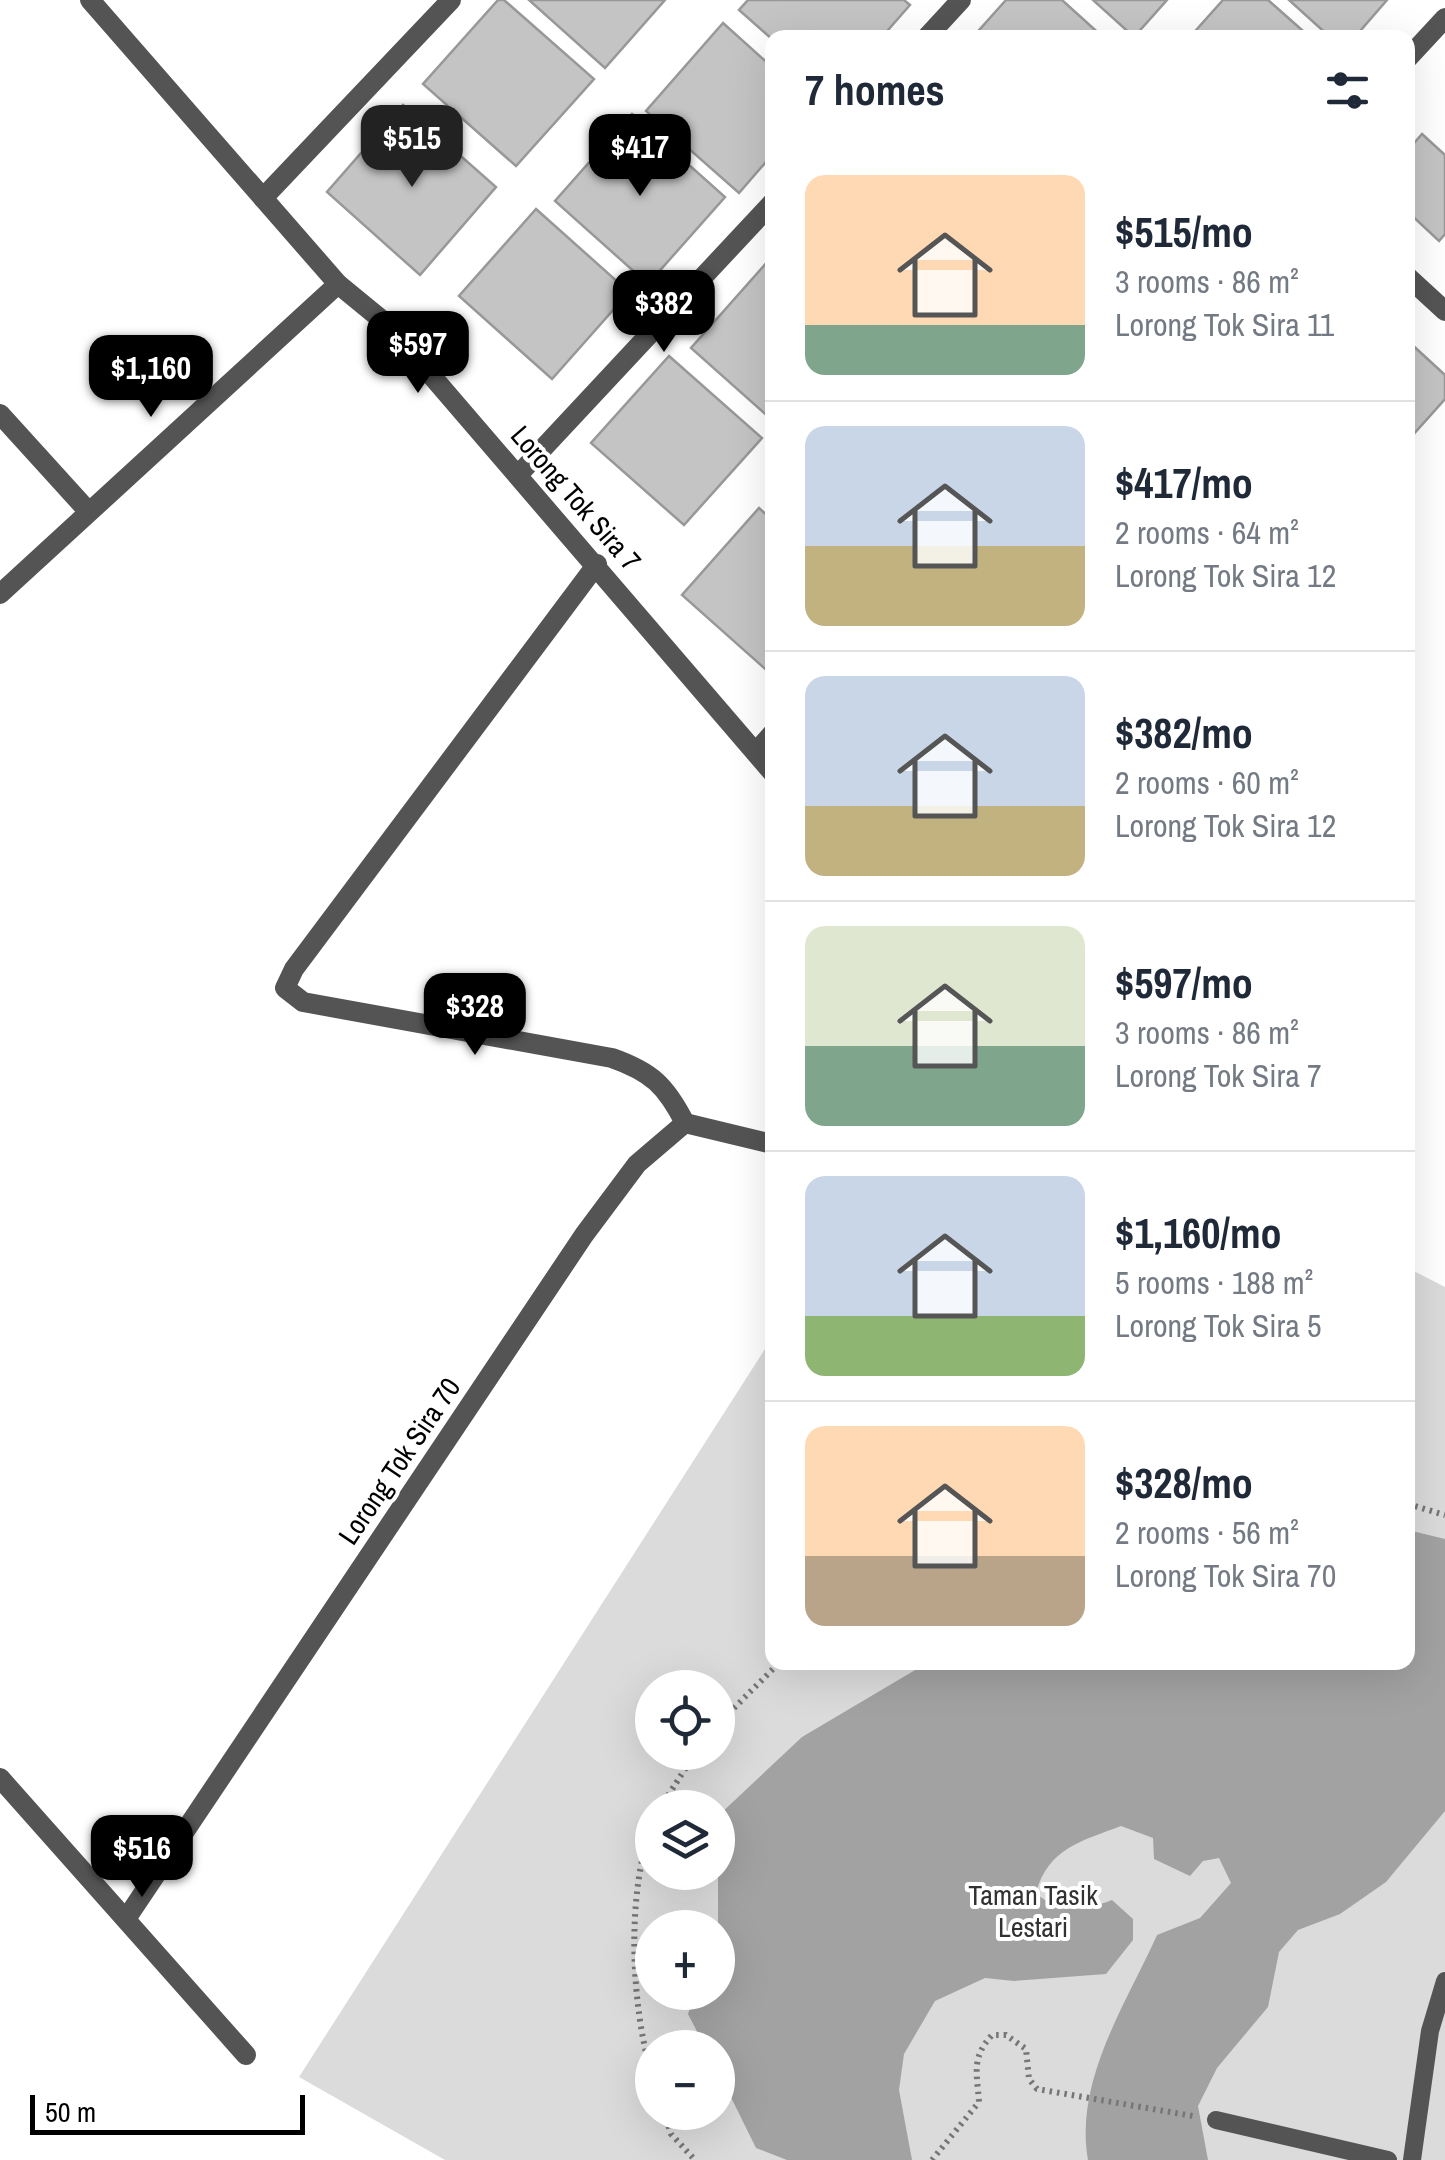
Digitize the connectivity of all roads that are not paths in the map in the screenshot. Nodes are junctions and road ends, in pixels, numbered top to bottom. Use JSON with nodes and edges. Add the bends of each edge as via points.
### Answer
{"nodes":[{"id":1,"x":90,"y":0,"type":"edge"},
{"id":2,"x":451,"y":0,"type":"edge"},
{"id":3,"x":961,"y":0,"type":"edge"},
{"id":4,"x":1445,"y":18,"type":"edge"},
{"id":5,"x":933,"y":30,"type":"edge"},
{"id":6,"x":1415,"y":50,"type":"edge"},
{"id":7,"x":263,"y":198,"type":"junction"},
{"id":8,"x":765,"y":210,"type":"edge"},
{"id":9,"x":1415,"y":283,"type":"edge"},
{"id":10,"x":338,"y":284,"type":"junction"},
{"id":11,"x":1445,"y":311,"type":"edge"},
{"id":12,"x":0,"y":414,"type":"edge"},
{"id":13,"x":519,"y":474,"type":"junction"},
{"id":14,"x":88,"y":511,"type":"junction"},
{"id":15,"x":597,"y":564,"type":"junction"},
{"id":16,"x":0,"y":594,"type":"edge"},
{"id":17,"x":765,"y":742,"type":"edge"},
{"id":18,"x":756,"y":752,"type":"junction"},
{"id":19,"x":765,"y":763,"type":"edge"},
{"id":20,"x":684,"y":1123,"type":"junction"},
{"id":21,"x":765,"y":1142,"type":"edge"},
{"id":22,"x":0,"y":1778,"type":"edge"},
{"id":23,"x":126,"y":1919,"type":"junction"},
{"id":24,"x":1445,"y":1981,"type":"edge"},
{"id":25,"x":246,"y":2055,"type":"dead end"},
{"id":26,"x":1216,"y":2120,"type":"road end"},
{"id":27,"x":1388,"y":2160,"type":"edge"},
{"id":28,"x":1412,"y":2160,"type":"edge"}],
"edges":[{"from":1,"to":7,"type":"street","name":"Lorong Tok Sira 7"},
{"from":2,"to":7,"type":"street"},
{"from":3,"to":5,"type":"street"},
{"from":4,"to":6,"type":"street"},
{"from":7,"to":10,"type":"street","name":"Lorong Tok Sira 7"},
{"from":8,"to":13,"type":"street"},
{"from":9,"to":11,"type":"street"},
{"from":10,"to":13,"type":"street","name":"Lorong Tok Sira 7","via":[[388,325]]},
{"from":10,"to":14,"type":"street"},
{"from":12,"to":14,"type":"street"},
{"from":13,"to":15,"type":"street","name":"Lorong Tok Sira 7"},
{"from":14,"to":16,"type":"street"},
{"from":15,"to":18,"type":"street","name":"Lorong Tok Sira 7"},
{"from":15,"to":20,"type":"street","via":[[286,988],[303,1002],[648,1070],[667,1088]]},
{"from":17,"to":18,"type":"street"},
{"from":18,"to":19,"type":"street","name":"Lorong Tok Sira 7"},
{"from":20,"to":21,"type":"street"},
{"from":20,"to":23,"type":"street","name":"Lorong Tok Sira 70","via":[[637,1164],[584,1235]]},
{"from":22,"to":23,"type":"street"},
{"from":23,"to":25,"type":"street"},
{"from":24,"to":28,"type":"lane","via":[[1430,2030]]},
{"from":26,"to":27,"type":"lane"}]}
